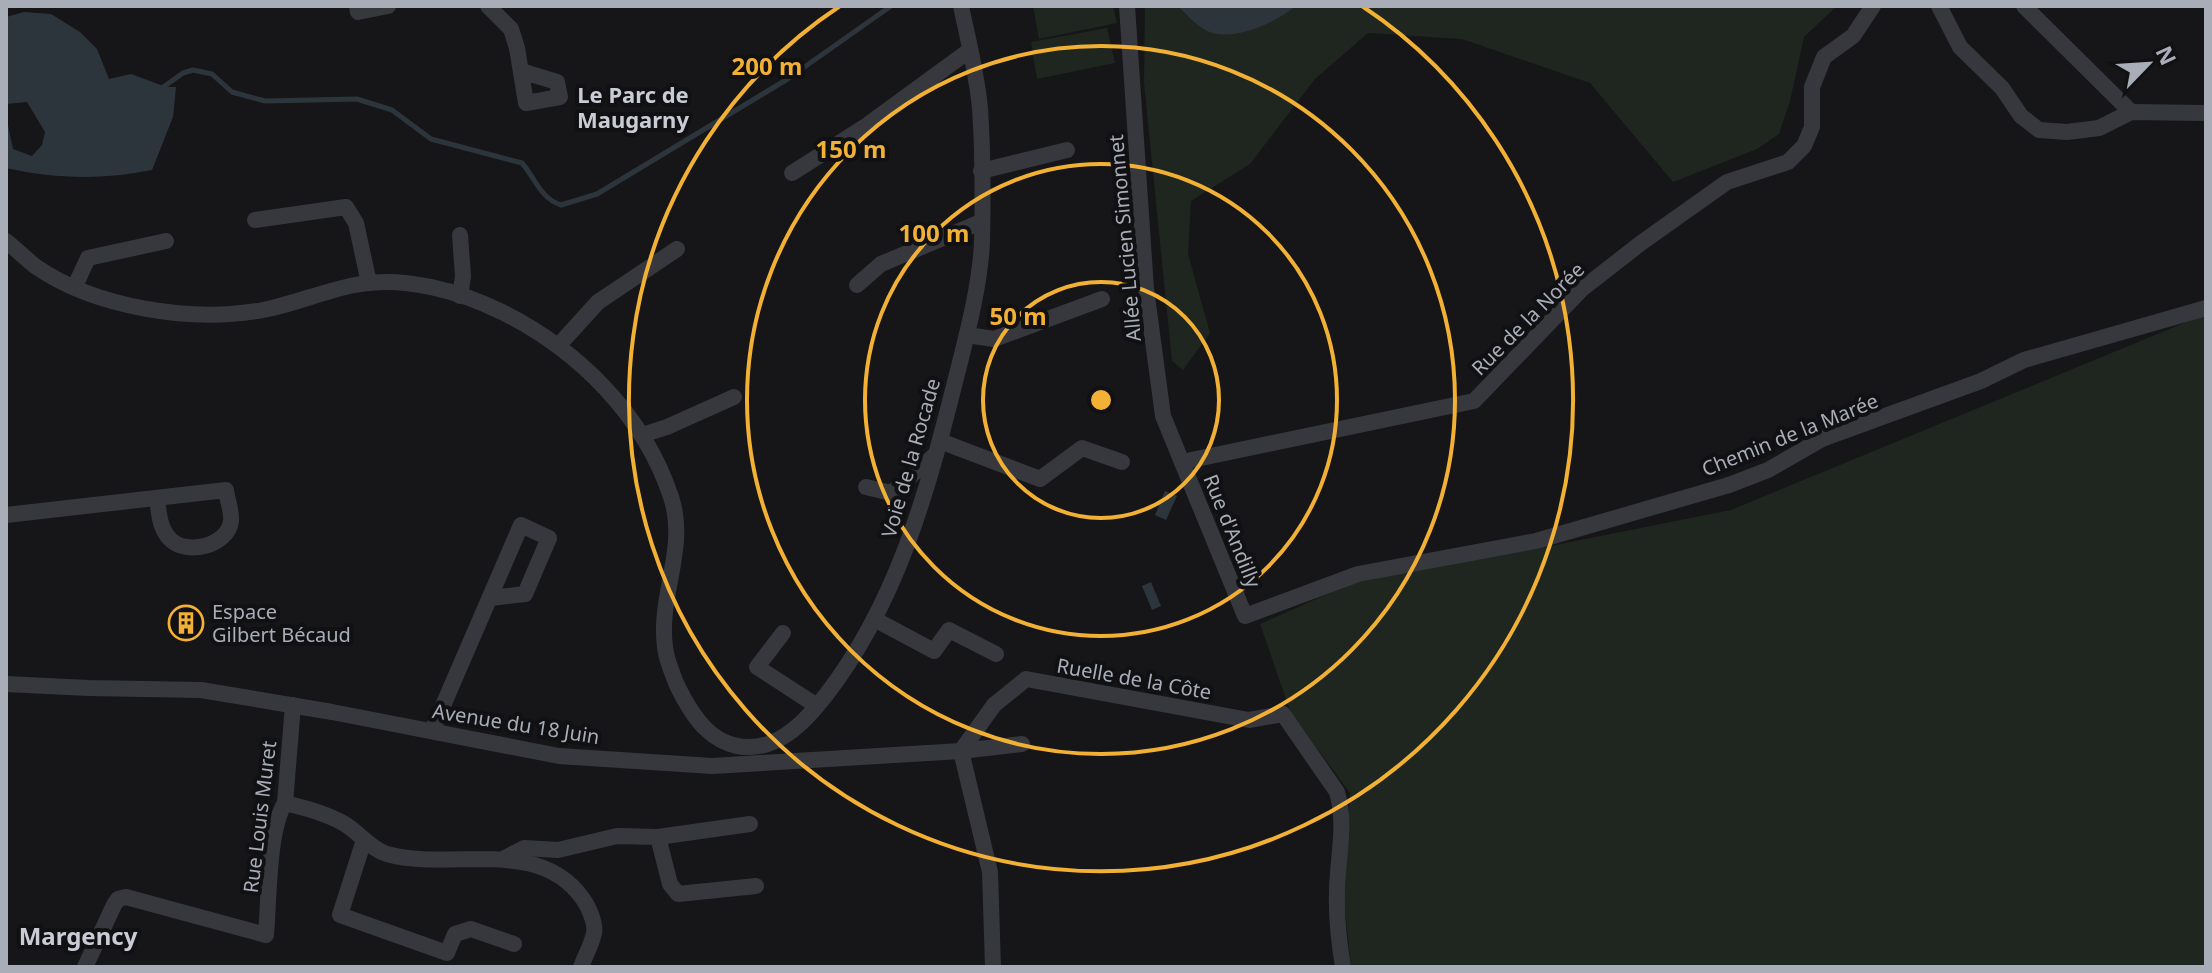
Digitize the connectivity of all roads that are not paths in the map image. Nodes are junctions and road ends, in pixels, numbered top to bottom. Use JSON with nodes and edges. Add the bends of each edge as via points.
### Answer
{"nodes":[{"id":1,"x":357,"y":6,"type":"edge"},
{"id":2,"x":388,"y":6,"type":"edge"},
{"id":3,"x":488,"y":6,"type":"edge"},
{"id":4,"x":961,"y":6,"type":"edge"},
{"id":5,"x":1127,"y":6,"type":"edge"},
{"id":6,"x":1873,"y":6,"type":"edge"},
{"id":7,"x":1939,"y":6,"type":"edge"},
{"id":8,"x":2024,"y":6,"type":"edge"},
{"id":9,"x":970,"y":50,"type":"junction"},
{"id":10,"x":521,"y":71,"type":"dead end"},
{"id":11,"x":2131,"y":112,"type":"junction"},
{"id":12,"x":2206,"y":113,"type":"edge"},
{"id":13,"x":1067,"y":150,"type":"dead end"},
{"id":14,"x":981,"y":171,"type":"junction"},
{"id":15,"x":792,"y":173,"type":"dead end"},
{"id":16,"x":255,"y":220,"type":"dead end"},
{"id":17,"x":981,"y":222,"type":"junction"},
{"id":18,"x":460,"y":235,"type":"dead end"},
{"id":19,"x":6,"y":241,"type":"edge"},
{"id":20,"x":166,"y":241,"type":"dead end"},
{"id":21,"x":677,"y":249,"type":"dead end"},
{"id":22,"x":369,"y":283,"type":"junction"},
{"id":23,"x":857,"y":285,"type":"dead end"},
{"id":24,"x":75,"y":286,"type":"junction"},
{"id":25,"x":460,"y":296,"type":"junction"},
{"id":26,"x":1102,"y":299,"type":"dead end"},
{"id":27,"x":2206,"y":308,"type":"edge"},
{"id":28,"x":967,"y":335,"type":"junction"},
{"id":29,"x":558,"y":346,"type":"junction"},
{"id":30,"x":734,"y":397,"type":"dead end"},
{"id":31,"x":642,"y":435,"type":"junction"},
{"id":32,"x":939,"y":447,"type":"junction"},
{"id":33,"x":1122,"y":462,"type":"dead end"},
{"id":34,"x":1182,"y":462,"type":"junction"},
{"id":35,"x":866,"y":487,"type":"dead end"},
{"id":36,"x":157,"y":498,"type":"junction"},
{"id":37,"x":6,"y":515,"type":"edge"},
{"id":38,"x":490,"y":598,"type":"junction"},
{"id":39,"x":1245,"y":616,"type":"joint"},
{"id":40,"x":874,"y":619,"type":"junction"},
{"id":41,"x":783,"y":633,"type":"dead end"},
{"id":42,"x":996,"y":654,"type":"dead end"},
{"id":43,"x":9,"y":685,"type":"edge"},
{"id":44,"x":293,"y":705,"type":"junction"},
{"id":45,"x":817,"y":706,"type":"junction"},
{"id":46,"x":432,"y":731,"type":"junction"},
{"id":47,"x":1022,"y":744,"type":"dead end"},
{"id":48,"x":961,"y":751,"type":"junction"},
{"id":49,"x":285,"y":803,"type":"junction"},
{"id":50,"x":750,"y":824,"type":"dead end"},
{"id":51,"x":658,"y":837,"type":"junction"},
{"id":52,"x":364,"y":840,"type":"junction"},
{"id":53,"x":558,"y":850,"type":"junction"},
{"id":54,"x":503,"y":859,"type":"junction"},
{"id":55,"x":551,"y":872,"type":"junction"},
{"id":56,"x":756,"y":886,"type":"dead end"},
{"id":57,"x":514,"y":944,"type":"dead end"},
{"id":58,"x":85,"y":967,"type":"edge"},
{"id":59,"x":581,"y":967,"type":"edge"},
{"id":60,"x":993,"y":967,"type":"edge"},
{"id":61,"x":1343,"y":967,"type":"edge"}],
"edges":[{"from":1,"to":2,"type":"street","via":[[358,12]]},
{"from":3,"to":10,"type":"street","via":[[511,29]]},
{"from":4,"to":9,"type":"street","name":"Voie de la Rocade"},
{"from":5,"to":34,"type":"street","name":"Allée Lucien Simonnet","via":[[1146,289],[1163,416]]},
{"from":6,"to":34,"type":"street","name":"Rue de la Norée","via":[[1853,36],[1824,57],[1812,87],[1809,137],[1788,162],[1727,182],[1641,243],[1582,289],[1474,401]]},
{"from":7,"to":11,"type":"street","via":[[1960,47],[2039,130],[2099,128]]},
{"from":8,"to":11,"type":"street"},
{"from":9,"to":14,"type":"street","name":"Voie de la Rocade","via":[[980,109]]},
{"from":9,"to":15,"type":"street"},
{"from":11,"to":12,"type":"street"},
{"from":13,"to":14,"type":"street"},
{"from":14,"to":17,"type":"street","name":"Voie de la Rocade"},
{"from":16,"to":22,"type":"street","via":[[346,207],[356,223]]},
{"from":17,"to":23,"type":"street","via":[[881,264]]},
{"from":17,"to":28,"type":"street","name":"Voie de la Rocade","via":[[982,247]]},
{"from":18,"to":25,"type":"street"},
{"from":19,"to":24,"type":"street","name":"Voie de la Rocade","via":[[37,267]]},
{"from":20,"to":24,"type":"street","via":[[88,258]]},
{"from":21,"to":29,"type":"street","via":[[598,302]]},
{"from":22,"to":24,"type":"street","name":"Voie de la Rocade","via":[[261,310],[211,316],[153,310]]},
{"from":22,"to":25,"type":"street","name":"Voie de la Rocade","via":[[430,287]]},
{"from":25,"to":29,"type":"street","name":"Voie de la Rocade","via":[[498,310]]},
{"from":26,"to":28,"type":"street","via":[[994,339]]},
{"from":27,"to":39,"type":"street","name":"Chemin de la Marée","via":[[2024,360],[1822,439],[1729,485],[1536,541],[1358,574]]},
{"from":28,"to":32,"type":"street","name":"Voie de la Rocade"},
{"from":29,"to":31,"type":"street","name":"Voie de la Rocade","via":[[611,395]]},
{"from":30,"to":31,"type":"street"},
{"from":31,"to":45,"type":"street","name":"Voie de la Rocade","via":[[673,503],[678,536],[665,650],[695,717],[730,745],[755,747],[778,740]]},
{"from":32,"to":33,"type":"street","via":[[1040,479],[1082,448]]},
{"from":32,"to":35,"type":"street","via":[[891,493]]},
{"from":32,"to":40,"type":"street","name":"Voie de la Rocade","via":[[919,517]]},
{"from":34,"to":39,"type":"street","name":"Rue d'Andilly"},
{"from":36,"to":36,"type":"street","via":[[226,490],[231,522],[222,539],[184,547],[170,540],[161,524]]},
{"from":36,"to":37,"type":"street"},
{"from":38,"to":38,"type":"street","via":[[521,525],[549,538],[525,594]]},
{"from":38,"to":46,"type":"street"},
{"from":40,"to":42,"type":"street","via":[[934,651],[949,630]]},
{"from":40,"to":45,"type":"street","name":"Voie de la Rocade"},
{"from":41,"to":45,"type":"street","via":[[757,667]]},
{"from":43,"to":44,"type":"street","name":"Avenue du 18 Juin","via":[[201,690]]},
{"from":44,"to":46,"type":"street","name":"Avenue du 18 Juin"},
{"from":44,"to":49,"type":"street","name":"Rue Louis Muret"},
{"from":46,"to":48,"type":"street","name":"Avenue du 18 Juin","via":[[559,756],[712,766]]},
{"from":47,"to":48,"type":"street","name":"Avenue du 18 Juin"},
{"from":48,"to":60,"type":"street","via":[[990,872]]},
{"from":48,"to":61,"type":"street","name":"Ruelle de la Côte","via":[[994,705],[1026,679],[1249,720],[1283,714],[1337,792],[1341,807],[1337,898]]},
{"from":49,"to":52,"type":"street","via":[[345,824]]},
{"from":49,"to":58,"type":"street","name":"Rue Louis Muret","via":[[275,830],[266,935],[126,897],[114,905]]},
{"from":50,"to":51,"type":"street"},
{"from":51,"to":53,"type":"street","via":[[617,836]]},
{"from":51,"to":56,"type":"street","via":[[670,884],[678,894]]},
{"from":52,"to":54,"type":"street","via":[[384,854],[413,859]]},
{"from":52,"to":57,"type":"street","via":[[340,915],[447,953],[455,934],[471,929]]},
{"from":53,"to":54,"type":"street","via":[[524,848]]},
{"from":53,"to":55,"type":"street"},
{"from":54,"to":55,"type":"street"},
{"from":55,"to":59,"type":"street","via":[[575,887],[595,930]]}]}
